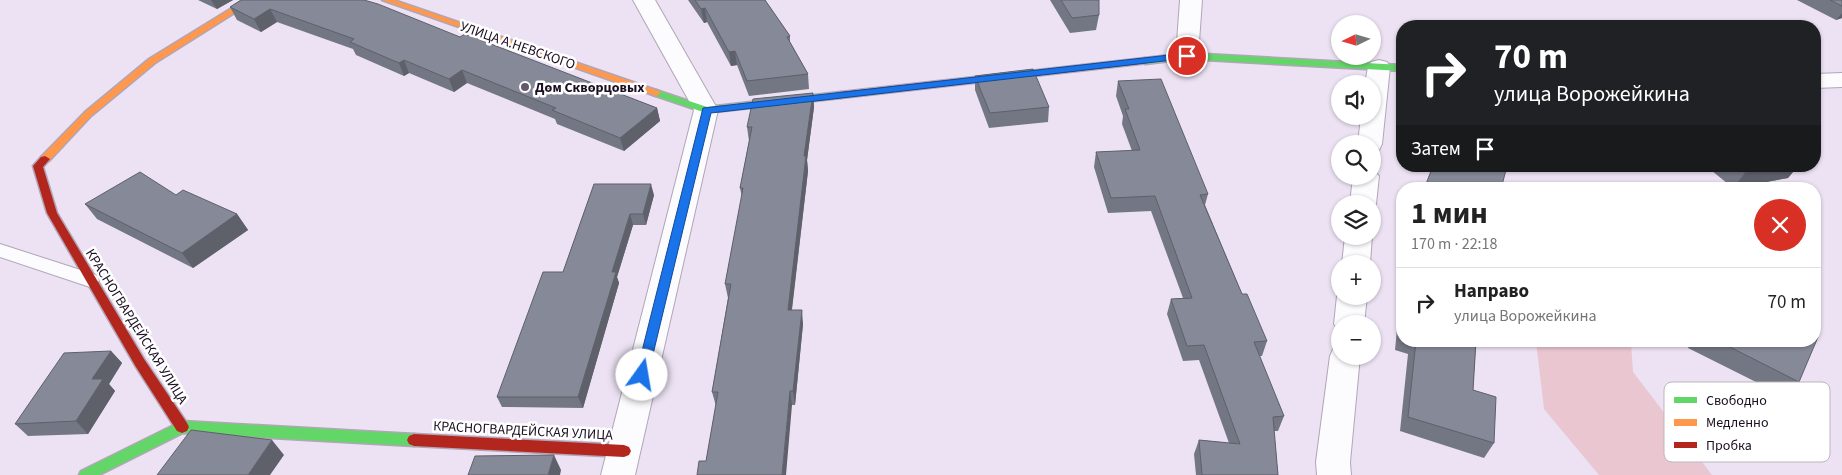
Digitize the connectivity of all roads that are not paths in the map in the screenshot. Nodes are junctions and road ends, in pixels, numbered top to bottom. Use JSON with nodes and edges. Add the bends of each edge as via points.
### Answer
{"nodes":[{"id":1,"x":251,"y":0,"type":"edge"},
{"id":2,"x":386,"y":0,"type":"edge"},
{"id":3,"x":644,"y":0,"type":"edge"},
{"id":4,"x":1191,"y":0,"type":"edge"},
{"id":5,"x":1187,"y":56,"type":"junction"},
{"id":6,"x":1379,"y":67,"type":"junction"},
{"id":7,"x":1396,"y":68,"type":"edge"},
{"id":8,"x":1842,"y":80,"type":"edge"},
{"id":9,"x":1821,"y":81,"type":"edge"},
{"id":10,"x":706,"y":110,"type":"junction"},
{"id":11,"x":1371,"y":135,"type":"edge"},
{"id":12,"x":0,"y":250,"type":"edge"},
{"id":13,"x":90,"y":280,"type":"junction"},
{"id":14,"x":1344,"y":365,"type":"edge"},
{"id":15,"x":182,"y":427,"type":"junction"},
{"id":16,"x":621,"y":463,"type":"edge"},
{"id":17,"x":86,"y":475,"type":"edge"},
{"id":18,"x":1334,"y":475,"type":"edge"}],
"edges":[{"from":1,"to":13,"type":"street","name":"КРАСНОГВАРДЕЙСКАЯ УЛИЦА","via":[[152,61],[88,114],[38,166],[52,213]]},
{"from":2,"to":10,"type":"street","name":"УЛИЦА А.НЕВСКОГО"},
{"from":3,"to":10,"type":"street"},
{"from":4,"to":5,"type":"street"},
{"from":5,"to":6,"type":"street"},
{"from":5,"to":10,"type":"street"},
{"from":6,"to":7,"type":"street"},
{"from":6,"to":11,"type":"street"},
{"from":8,"to":9,"type":"street"},
{"from":10,"to":16,"type":"street"},
{"from":12,"to":13,"type":"lane"},
{"from":13,"to":15,"type":"street","name":"КРАСНОГВАРДЕЙСКАЯ УЛИЦА"},
{"from":14,"to":18,"type":"street"},
{"from":15,"to":16,"type":"street","name":"КРАСНОГВАРДЕЙСКАЯ УЛИЦА"},
{"from":15,"to":17,"type":"street"}]}
